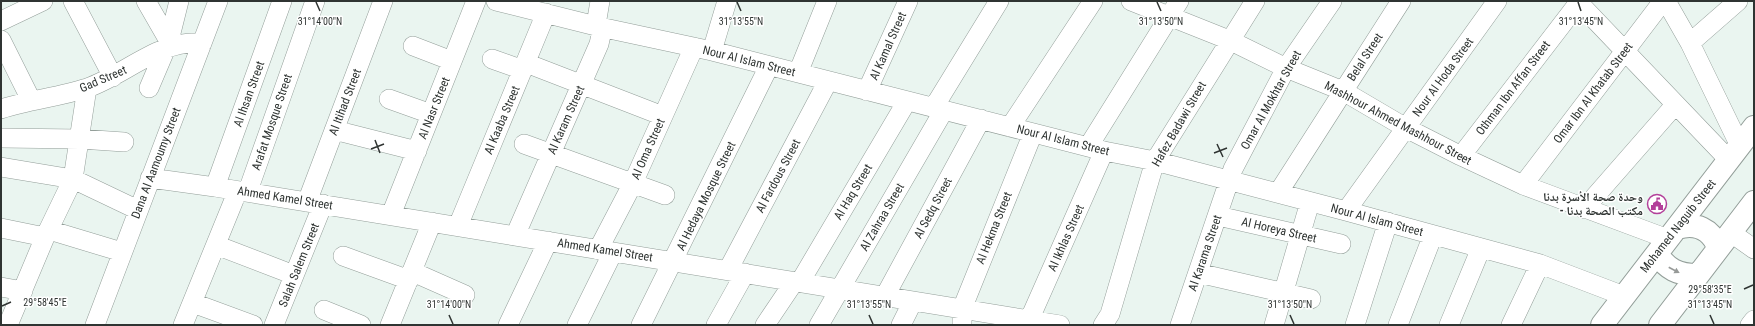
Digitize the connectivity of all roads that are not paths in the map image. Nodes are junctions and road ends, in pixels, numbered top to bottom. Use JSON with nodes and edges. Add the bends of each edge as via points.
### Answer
{"nodes":[{"id":1,"x":43,"y":1,"type":"edge"},
{"id":2,"x":73,"y":1,"type":"edge"},
{"id":3,"x":146,"y":1,"type":"edge"},
{"id":4,"x":179,"y":1,"type":"edge"},
{"id":5,"x":218,"y":1,"type":"edge"},
{"id":6,"x":282,"y":1,"type":"edge"},
{"id":7,"x":315,"y":1,"type":"edge"},
{"id":8,"x":383,"y":1,"type":"edge"},
{"id":9,"x":476,"y":1,"type":"edge"},
{"id":10,"x":496,"y":1,"type":"edge"},
{"id":11,"x":600,"y":1,"type":"edge"},
{"id":12,"x":727,"y":1,"type":"edge"},
{"id":13,"x":827,"y":1,"type":"edge"},
{"id":14,"x":908,"y":1,"type":"edge"},
{"id":15,"x":999,"y":1,"type":"edge"},
{"id":16,"x":1093,"y":1,"type":"edge"},
{"id":17,"x":1131,"y":1,"type":"edge"},
{"id":18,"x":1255,"y":1,"type":"edge"},
{"id":19,"x":1332,"y":1,"type":"edge"},
{"id":20,"x":1401,"y":1,"type":"edge"},
{"id":21,"x":1497,"y":1,"type":"edge"},
{"id":22,"x":1664,"y":1,"type":"edge"},
{"id":23,"x":1738,"y":1,"type":"edge"},
{"id":24,"x":1578,"y":2,"type":"edge"},
{"id":25,"x":519,"y":4,"type":"edge"},
{"id":26,"x":1174,"y":8,"type":"edge"},
{"id":27,"x":546,"y":14,"type":"junction"},
{"id":28,"x":1,"y":21,"type":"edge"},
{"id":29,"x":600,"y":27,"type":"junction"},
{"id":30,"x":1,"y":40,"type":"edge"},
{"id":31,"x":1229,"y":40,"type":"junction"},
{"id":32,"x":202,"y":43,"type":"junction"},
{"id":33,"x":1690,"y":43,"type":"junction"},
{"id":34,"x":167,"y":45,"type":"junction"},
{"id":35,"x":413,"y":46,"type":"dead end"},
{"id":36,"x":694,"y":47,"type":"junction"},
{"id":37,"x":712,"y":52,"type":"junction"},
{"id":38,"x":1624,"y":52,"type":"junction"},
{"id":39,"x":492,"y":59,"type":"dead end"},
{"id":40,"x":452,"y":61,"type":"junction"},
{"id":41,"x":769,"y":66,"type":"junction"},
{"id":42,"x":524,"y":67,"type":"junction"},
{"id":43,"x":1286,"y":68,"type":"junction"},
{"id":44,"x":798,"y":73,"type":"junction"},
{"id":45,"x":113,"y":77,"type":"junction"},
{"id":46,"x":828,"y":81,"type":"junction"},
{"id":47,"x":582,"y":84,"type":"junction"},
{"id":48,"x":86,"y":88,"type":"junction"},
{"id":49,"x":149,"y":88,"type":"dead end"},
{"id":50,"x":867,"y":91,"type":"junction"},
{"id":51,"x":1343,"y":91,"type":"junction"},
{"id":52,"x":389,"y":99,"type":"dead end"},
{"id":53,"x":31,"y":100,"type":"junction"},
{"id":54,"x":907,"y":101,"type":"junction"},
{"id":55,"x":1675,"y":105,"type":"junction"},
{"id":56,"x":2,"y":106,"type":"edge"},
{"id":57,"x":939,"y":109,"type":"junction"},
{"id":58,"x":431,"y":114,"type":"junction"},
{"id":59,"x":663,"y":116,"type":"junction"},
{"id":60,"x":981,"y":119,"type":"junction"},
{"id":61,"x":1010,"y":127,"type":"junction"},
{"id":62,"x":1754,"y":127,"type":"edge"},
{"id":63,"x":1406,"y":128,"type":"junction"},
{"id":64,"x":334,"y":130,"type":"junction"},
{"id":65,"x":1033,"y":132,"type":"junction"},
{"id":66,"x":1,"y":138,"type":"edge"},
{"id":67,"x":80,"y":139,"type":"junction"},
{"id":68,"x":124,"y":142,"type":"dead end"},
{"id":69,"x":524,"y":144,"type":"dead end"},
{"id":70,"x":1096,"y":149,"type":"junction"},
{"id":71,"x":417,"y":151,"type":"junction"},
{"id":72,"x":551,"y":153,"type":"junction"},
{"id":73,"x":1734,"y":153,"type":"junction"},
{"id":74,"x":1461,"y":156,"type":"junction"},
{"id":75,"x":1155,"y":161,"type":"junction"},
{"id":76,"x":2,"y":172,"type":"edge"},
{"id":77,"x":150,"y":178,"type":"junction"},
{"id":78,"x":73,"y":179,"type":"junction"},
{"id":79,"x":1230,"y":182,"type":"junction"},
{"id":80,"x":633,"y":183,"type":"junction"},
{"id":81,"x":1523,"y":185,"type":"junction"},
{"id":82,"x":215,"y":187,"type":"junction"},
{"id":83,"x":243,"y":192,"type":"junction"},
{"id":84,"x":1278,"y":193,"type":"junction"},
{"id":85,"x":665,"y":195,"type":"dead end"},
{"id":86,"x":1310,"y":202,"type":"junction"},
{"id":87,"x":1754,"y":202,"type":"edge"},
{"id":88,"x":315,"y":203,"type":"junction"},
{"id":89,"x":1584,"y":209,"type":"junction"},
{"id":90,"x":138,"y":210,"type":"junction"},
{"id":91,"x":1346,"y":211,"type":"junction"},
{"id":92,"x":392,"y":215,"type":"junction"},
{"id":93,"x":1218,"y":216,"type":"junction"},
{"id":94,"x":432,"y":222,"type":"junction"},
{"id":95,"x":1388,"y":222,"type":"junction"},
{"id":96,"x":458,"y":226,"type":"junction"},
{"id":97,"x":1,"y":228,"type":"edge"},
{"id":98,"x":47,"y":234,"type":"junction"},
{"id":99,"x":1300,"y":235,"type":"junction"},
{"id":100,"x":1433,"y":235,"type":"junction"},
{"id":101,"x":515,"y":236,"type":"junction"},
{"id":102,"x":1667,"y":240,"type":"junction"},
{"id":103,"x":1724,"y":240,"type":"junction"},
{"id":104,"x":548,"y":241,"type":"junction"},
{"id":105,"x":1341,"y":244,"type":"dead end"},
{"id":106,"x":216,"y":245,"type":"junction"},
{"id":107,"x":1481,"y":248,"type":"junction"},
{"id":108,"x":1754,"y":249,"type":"edge"},
{"id":109,"x":606,"y":251,"type":"junction"},
{"id":110,"x":122,"y":252,"type":"junction"},
{"id":111,"x":343,"y":256,"type":"dead end"},
{"id":112,"x":674,"y":261,"type":"junction"},
{"id":113,"x":1540,"y":264,"type":"junction"},
{"id":114,"x":736,"y":272,"type":"junction"},
{"id":115,"x":1198,"y":272,"type":"junction"},
{"id":116,"x":294,"y":275,"type":"junction"},
{"id":117,"x":1697,"y":275,"type":"junction"},
{"id":118,"x":411,"y":276,"type":"junction"},
{"id":119,"x":797,"y":282,"type":"junction"},
{"id":120,"x":1,"y":287,"type":"edge"},
{"id":121,"x":840,"y":289,"type":"junction"},
{"id":122,"x":23,"y":291,"type":"junction"},
{"id":123,"x":1284,"y":293,"type":"junction"},
{"id":124,"x":465,"y":295,"type":"dead end"},
{"id":125,"x":885,"y":296,"type":"junction"},
{"id":126,"x":1624,"y":296,"type":"junction"},
{"id":127,"x":1311,"y":299,"type":"dead end"},
{"id":128,"x":913,"y":301,"type":"junction"},
{"id":129,"x":193,"y":303,"type":"junction"},
{"id":130,"x":324,"y":310,"type":"dead end"},
{"id":131,"x":962,"y":317,"type":"edge"},
{"id":132,"x":1754,"y":320,"type":"edge"},
{"id":133,"x":1668,"y":322,"type":"edge"},
{"id":134,"x":1029,"y":323,"type":"edge"},
{"id":135,"x":8,"y":325,"type":"edge"},
{"id":136,"x":95,"y":325,"type":"edge"},
{"id":137,"x":183,"y":325,"type":"edge"},
{"id":138,"x":253,"y":325,"type":"edge"},
{"id":139,"x":274,"y":325,"type":"edge"},
{"id":140,"x":361,"y":325,"type":"edge"},
{"id":141,"x":391,"y":325,"type":"edge"},
{"id":142,"x":508,"y":325,"type":"edge"},
{"id":143,"x":577,"y":325,"type":"edge"},
{"id":144,"x":641,"y":325,"type":"edge"},
{"id":145,"x":716,"y":325,"type":"edge"},
{"id":146,"x":765,"y":325,"type":"edge"},
{"id":147,"x":819,"y":325,"type":"edge"},
{"id":148,"x":901,"y":325,"type":"edge"},
{"id":149,"x":1060,"y":325,"type":"edge"},
{"id":150,"x":1102,"y":325,"type":"edge"},
{"id":151,"x":1180,"y":325,"type":"edge"},
{"id":152,"x":1274,"y":325,"type":"edge"},
{"id":153,"x":1355,"y":325,"type":"edge"},
{"id":154,"x":1398,"y":325,"type":"edge"},
{"id":155,"x":1449,"y":325,"type":"edge"},
{"id":156,"x":1511,"y":325,"type":"edge"},
{"id":157,"x":1602,"y":325,"type":"edge"},
{"id":158,"x":1750,"y":325,"type":"edge"}],
"edges":[{"from":1,"to":28,"type":"street"},
{"from":2,"to":45,"type":"street"},
{"from":3,"to":34,"type":"street"},
{"from":4,"to":34,"type":"street"},
{"from":5,"to":32,"type":"street","name":"Dana Al Aamoumy Street"},
{"from":6,"to":82,"type":"street","name":"Al Ihsan Street"},
{"from":7,"to":83,"type":"street","name":"Arafat Mosque Street","via":[[249,188]]},
{"from":8,"to":64,"type":"street","name":"Al Itihad Street"},
{"from":9,"to":40,"type":"street","name":"Al Nasr Street"},
{"from":10,"to":25,"type":"street","name":"Nour Al Islam Street"},
{"from":11,"to":29,"type":"street","name":"Al Karam Street","via":[[597,19]]},
{"from":12,"to":37,"type":"street"},
{"from":13,"to":44,"type":"street"},
{"from":14,"to":50,"type":"street","name":"Al Kamal Street"},
{"from":15,"to":57,"type":"street","name":"Al Zahraa Street"},
{"from":16,"to":61,"type":"street"},
{"from":17,"to":26,"type":"street","name":"Mashhour Ahmed Mashhour Street"},
{"from":18,"to":31,"type":"street","name":"Hafez Badawi Street"},
{"from":19,"to":43,"type":"street","name":"Omar Al Mokhtar Street"},
{"from":20,"to":51,"type":"street","name":"Belal Street"},
{"from":21,"to":63,"type":"street","name":"Nour Al Hoda Street"},
{"from":22,"to":33,"type":"street"},
{"from":22,"to":38,"type":"street","name":"Omar Ibn Al Khatab Street"},
{"from":23,"to":33,"type":"street"},
{"from":24,"to":38,"type":"street"},
{"from":24,"to":74,"type":"street","name":"Othman Ibn Affan Street"},
{"from":25,"to":27,"type":"street","name":"Nour Al Islam Street"},
{"from":26,"to":31,"type":"street","name":"Mashhour Ahmed Mashhour Street"},
{"from":26,"to":70,"type":"street","name":"Al Ikhlas Street"},
{"from":27,"to":29,"type":"street","name":"Nour Al Islam Street"},
{"from":27,"to":42,"type":"street","name":"Al Kaaba Street"},
{"from":29,"to":36,"type":"street","name":"Nour Al Islam Street"},
{"from":29,"to":47,"type":"street","name":"Al Karam Street","via":[[600,44]]},
{"from":30,"to":53,"type":"street"},
{"from":31,"to":43,"type":"street","name":"Mashhour Ahmed Mashhour Street"},
{"from":31,"to":75,"type":"street","name":"Hafez Badawi Street"},
{"from":32,"to":34,"type":"street","name":"Gad Street"},
{"from":32,"to":77,"type":"street","name":"Dana Al Aamoumy Street"},
{"from":33,"to":73,"type":"street"},
{"from":34,"to":45,"type":"street","name":"Gad Street"},
{"from":34,"to":49,"type":"street"},
{"from":35,"to":40,"type":"street"},
{"from":36,"to":37,"type":"street","name":"Nour Al Islam Street"},
{"from":36,"to":59,"type":"street","name":"Al Oma Street"},
{"from":37,"to":41,"type":"street","name":"Nour Al Islam Street"},
{"from":38,"to":55,"type":"street"},
{"from":38,"to":81,"type":"street","name":"Omar Ibn Al Khatab Street"},
{"from":39,"to":42,"type":"street"},
{"from":40,"to":58,"type":"street","name":"Al Nasr Street"},
{"from":41,"to":44,"type":"street","name":"Nour Al Islam Street"},
{"from":41,"to":112,"type":"street","name":"Al Hedaya Mosque Street"},
{"from":42,"to":47,"type":"street"},
{"from":42,"to":96,"type":"street","name":"Al Kaaba Street"},
{"from":43,"to":51,"type":"street","name":"Mashhour Ahmed Mashhour Street"},
{"from":43,"to":79,"type":"street","name":"Omar Al Mokhtar Street","via":[[1233,169]]},
{"from":44,"to":46,"type":"street","name":"Nour Al Islam Street"},
{"from":45,"to":48,"type":"street","name":"Gad Street"},
{"from":46,"to":50,"type":"street","name":"Nour Al Islam Street"},
{"from":46,"to":114,"type":"street","name":"Al Fardous Street"},
{"from":47,"to":59,"type":"street"},
{"from":47,"to":72,"type":"street","name":"Al Karam Street"},
{"from":48,"to":53,"type":"street","name":"Gad Street"},
{"from":48,"to":67,"type":"street"},
{"from":50,"to":54,"type":"street","name":"Nour Al Islam Street"},
{"from":51,"to":63,"type":"street","name":"Mashhour Ahmed Mashhour Street"},
{"from":51,"to":84,"type":"street","name":"Belal Street"},
{"from":52,"to":58,"type":"street"},
{"from":53,"to":56,"type":"street","name":"Gad Street"},
{"from":54,"to":57,"type":"street","name":"Nour Al Islam Street"},
{"from":54,"to":119,"type":"street","name":"Al Haq Street"},
{"from":55,"to":73,"type":"street"},
{"from":55,"to":89,"type":"street"},
{"from":57,"to":60,"type":"street","name":"Nour Al Islam Street"},
{"from":57,"to":121,"type":"street","name":"Al Zahraa Street"},
{"from":58,"to":71,"type":"street","name":"Al Nasr Street"},
{"from":59,"to":80,"type":"street","name":"Al Oma Street"},
{"from":60,"to":61,"type":"street","name":"Nour Al Islam Street"},
{"from":60,"to":125,"type":"street","name":"Al Sedq Street"},
{"from":61,"to":65,"type":"street","name":"Nour Al Islam Street"},
{"from":62,"to":73,"type":"main road","name":"Mohamed Naguib Street"},
{"from":63,"to":74,"type":"street","name":"Mashhour Ahmed Mashhour Street"},
{"from":63,"to":91,"type":"street","name":"Nour Al Hoda Street"},
{"from":64,"to":71,"type":"street"},
{"from":64,"to":88,"type":"street","name":"Al Itihad Street"},
{"from":65,"to":70,"type":"street","name":"Nour Al Islam Street"},
{"from":65,"to":131,"type":"street","name":"Al Hekma Street"},
{"from":66,"to":67,"type":"street"},
{"from":67,"to":68,"type":"street"},
{"from":67,"to":78,"type":"street"},
{"from":69,"to":72,"type":"street"},
{"from":70,"to":75,"type":"street","name":"Nour Al Islam Street"},
{"from":70,"to":134,"type":"street","name":"Al Ikhlas Street"},
{"from":71,"to":92,"type":"street","name":"Al Nasr Street"},
{"from":72,"to":80,"type":"street"},
{"from":72,"to":101,"type":"street","name":"Al Karam Street"},
{"from":73,"to":102,"type":"main road","name":"Mohamed Naguib Street"},
{"from":74,"to":81,"type":"street","name":"Mashhour Ahmed Mashhour Street"},
{"from":75,"to":79,"type":"street","name":"Nour Al Islam Street"},
{"from":75,"to":150,"type":"street","name":"Hafez Badawi Street","via":[[1110,314]]},
{"from":76,"to":78,"type":"street"},
{"from":77,"to":82,"type":"street","name":"Ahmed Kamel Street"},
{"from":77,"to":90,"type":"street","name":"Dana Al Aamoumy Street"},
{"from":78,"to":90,"type":"street"},
{"from":78,"to":98,"type":"street"},
{"from":79,"to":84,"type":"street","name":"Nour Al Islam Street"},
{"from":79,"to":93,"type":"street","name":"Al Karama Street"},
{"from":80,"to":85,"type":"street"},
{"from":80,"to":109,"type":"street","name":"Al Oma Street"},
{"from":81,"to":89,"type":"street","name":"Mashhour Ahmed Mashhour Street"},
{"from":82,"to":83,"type":"street","name":"Ahmed Kamel Street"},
{"from":83,"to":88,"type":"street","name":"Ahmed Kamel Street"},
{"from":83,"to":106,"type":"street","name":"Arafat Mosque Street","via":[[236,195]]},
{"from":84,"to":86,"type":"street","name":"Nour Al Islam Street"},
{"from":86,"to":91,"type":"street","name":"Nour Al Islam Street"},
{"from":86,"to":99,"type":"street"},
{"from":87,"to":103,"type":"main road"},
{"from":88,"to":92,"type":"street","name":"Ahmed Kamel Street"},
{"from":88,"to":116,"type":"street","name":"Salah Salem Street"},
{"from":89,"to":102,"type":"street","name":"Mashhour Ahmed Mashhour Street"},
{"from":90,"to":110,"type":"street","name":"Dana Al Aamoumy Street"},
{"from":91,"to":95,"type":"street","name":"Nour Al Islam Street"},
{"from":92,"to":94,"type":"street","name":"Ahmed Kamel Street"},
{"from":93,"to":99,"type":"street","name":"Al Horeya Street"},
{"from":93,"to":115,"type":"street","name":"Al Karama Street"},
{"from":94,"to":96,"type":"street","name":"Ahmed Kamel Street"},
{"from":94,"to":118,"type":"street"},
{"from":95,"to":100,"type":"street","name":"Nour Al Islam Street"},
{"from":95,"to":153,"type":"street"},
{"from":96,"to":101,"type":"street","name":"Ahmed Kamel Street"},
{"from":97,"to":98,"type":"street"},
{"from":98,"to":110,"type":"street"},
{"from":98,"to":122,"type":"street"},
{"from":99,"to":105,"type":"street","name":"Al Horeya Street"},
{"from":99,"to":123,"type":"street"},
{"from":100,"to":107,"type":"street","name":"Nour Al Islam Street"},
{"from":100,"to":154,"type":"street"},
{"from":101,"to":104,"type":"street","name":"Ahmed Kamel Street"},
{"from":102,"to":103,"type":"main road","via":[[1690,225],[1702,228]]},
{"from":102,"to":117,"type":"main road","one_way":true,"via":[[1664,264],[1673,271]]},
{"from":102,"to":126,"type":"main road","name":"Mohamed Naguib Street"},
{"from":103,"to":108,"type":"street"},
{"from":103,"to":117,"type":"main road"},
{"from":104,"to":109,"type":"street","name":"Ahmed Kamel Street"},
{"from":104,"to":142,"type":"street"},
{"from":106,"to":116,"type":"street"},
{"from":106,"to":129,"type":"street","name":"Arafat Mosque Street"},
{"from":107,"to":113,"type":"street","name":"Nour Al Islam Street"},
{"from":107,"to":155,"type":"street"},
{"from":109,"to":112,"type":"street","name":"Ahmed Kamel Street"},
{"from":109,"to":143,"type":"street","name":"Al Oma Street"},
{"from":110,"to":136,"type":"street","name":"Dana Al Aamoumy Street"},
{"from":111,"to":118,"type":"street"},
{"from":112,"to":114,"type":"street","name":"Ahmed Kamel Street"},
{"from":112,"to":144,"type":"street","name":"Al Hedaya Mosque Street"},
{"from":113,"to":126,"type":"street","name":"Nour Al Islam Street"},
{"from":113,"to":156,"type":"street"},
{"from":114,"to":119,"type":"street","name":"Ahmed Kamel Street"},
{"from":114,"to":145,"type":"street","name":"Al Fardous Street"},
{"from":115,"to":123,"type":"street"},
{"from":115,"to":151,"type":"street","name":"Al Karama Street"},
{"from":116,"to":139,"type":"street","name":"Salah Salem Street"},
{"from":117,"to":133,"type":"main road"},
{"from":118,"to":124,"type":"street"},
{"from":118,"to":141,"type":"street"},
{"from":119,"to":121,"type":"street","name":"Ahmed Kamel Street"},
{"from":119,"to":146,"type":"street","name":"Al Haq Street"},
{"from":120,"to":122,"type":"street"},
{"from":121,"to":125,"type":"street","name":"Ahmed Kamel Street"},
{"from":121,"to":147,"type":"street","name":"Al Zahraa Street"},
{"from":122,"to":135,"type":"street"},
{"from":123,"to":127,"type":"street"},
{"from":123,"to":152,"type":"street"},
{"from":125,"to":128,"type":"street","name":"Ahmed Kamel Street"},
{"from":126,"to":157,"type":"main road","name":"Mohamed Naguib Street"},
{"from":128,"to":131,"type":"street","name":"Ahmed Kamel Street"},
{"from":128,"to":148,"type":"street"},
{"from":129,"to":137,"type":"street","name":"Arafat Mosque Street"},
{"from":129,"to":138,"type":"street"},
{"from":130,"to":140,"type":"street"},
{"from":131,"to":134,"type":"street","name":"Ahmed Kamel Street"},
{"from":132,"to":158,"type":"street"},
{"from":134,"to":149,"type":"street","name":"Ahmed Kamel Street"}]}
